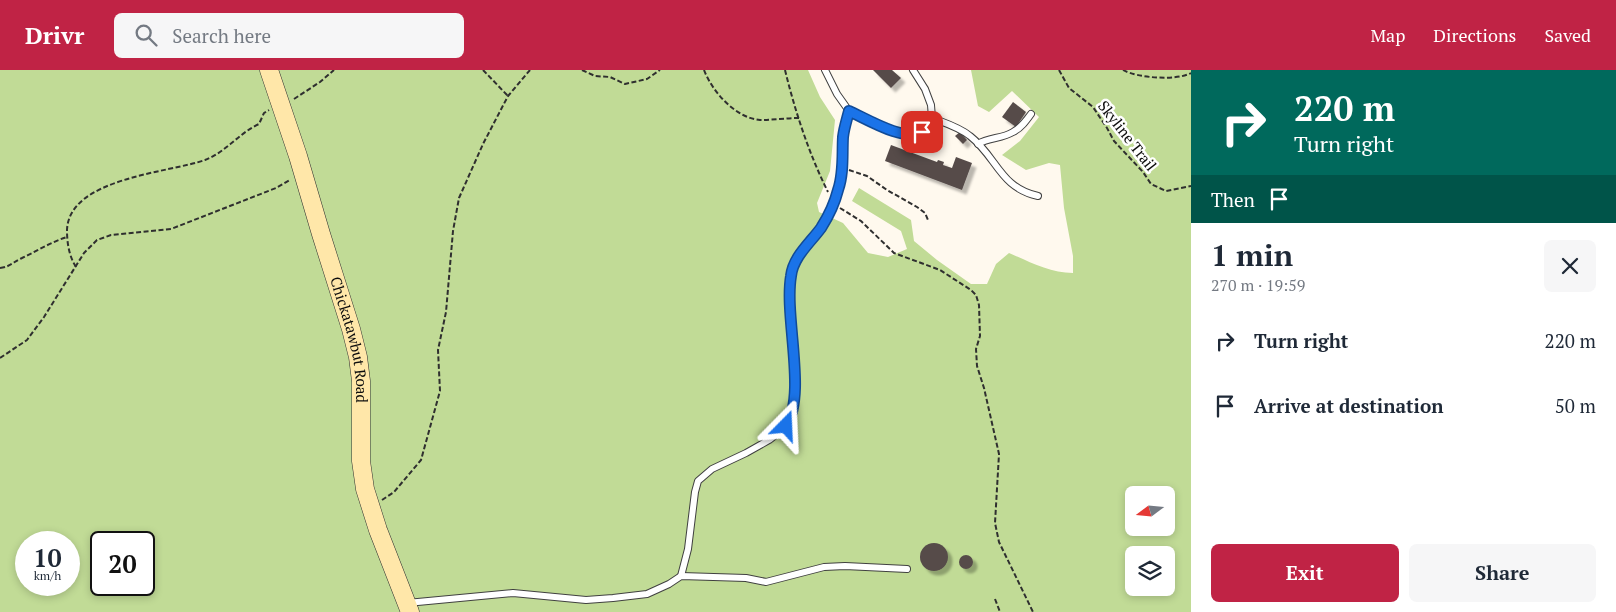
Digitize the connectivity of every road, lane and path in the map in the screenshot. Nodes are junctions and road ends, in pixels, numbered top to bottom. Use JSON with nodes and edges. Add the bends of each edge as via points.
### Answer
{"nodes":[{"id":1,"x":269,"y":70,"type":"edge"},
{"id":2,"x":334,"y":70,"type":"edge"},
{"id":3,"x":483,"y":70,"type":"edge"},
{"id":4,"x":530,"y":70,"type":"edge"},
{"id":5,"x":582,"y":70,"type":"edge"},
{"id":6,"x":660,"y":70,"type":"edge"},
{"id":7,"x":704,"y":70,"type":"edge"},
{"id":8,"x":784,"y":70,"type":"edge"},
{"id":9,"x":825,"y":70,"type":"edge"},
{"id":10,"x":913,"y":70,"type":"edge"},
{"id":11,"x":1059,"y":70,"type":"edge"},
{"id":12,"x":1123,"y":70,"type":"edge"},
{"id":13,"x":1191,"y":72,"type":"edge"},
{"id":14,"x":304,"y":94,"type":"dead end"},
{"id":15,"x":508,"y":96,"type":"junction"},
{"id":16,"x":849,"y":111,"type":"junction"},
{"id":17,"x":1031,"y":114,"type":"dead end"},
{"id":18,"x":799,"y":118,"type":"junction"},
{"id":19,"x":932,"y":118,"type":"junction"},
{"id":20,"x":259,"y":124,"type":"dead end"},
{"id":21,"x":978,"y":144,"type":"junction"},
{"id":22,"x":842,"y":169,"type":"junction"},
{"id":23,"x":303,"y":172,"type":"junction"},
{"id":24,"x":1191,"y":186,"type":"edge"},
{"id":25,"x":1038,"y":196,"type":"dead end"},
{"id":26,"x":833,"y":202,"type":"junction"},
{"id":27,"x":928,"y":220,"type":"dead end"},
{"id":28,"x":67,"y":237,"type":"junction"},
{"id":29,"x":76,"y":267,"type":"junction"},
{"id":30,"x":0,"y":268,"type":"edge"},
{"id":31,"x":0,"y":358,"type":"edge"},
{"id":32,"x":370,"y":508,"type":"junction"},
{"id":33,"x":907,"y":569,"type":"dead end"},
{"id":34,"x":681,"y":576,"type":"junction"},
{"id":35,"x":996,"y":598,"type":"dead end"},
{"id":36,"x":408,"y":607,"type":"edge"},
{"id":37,"x":1000,"y":612,"type":"edge"},
{"id":38,"x":1033,"y":612,"type":"edge"}],
"edges":[{"from":1,"to":23,"type":"main road","name":"Chickatawbut Road"},
{"from":2,"to":14,"type":"path"},
{"from":3,"to":15,"type":"path"},
{"from":4,"to":15,"type":"path"},
{"from":5,"to":6,"type":"path","via":[[625,84],[648,79]]},
{"from":7,"to":18,"type":"path","via":[[724,100],[740,113],[758,120]]},
{"from":8,"to":18,"type":"path"},
{"from":9,"to":16,"type":"lane"},
{"from":10,"to":19,"type":"lane","via":[[932,106]]},
{"from":11,"to":24,"type":"path","name":"Skyline Trail","via":[[1069,88],[1092,107],[1114,141],[1151,184],[1166,191]]},
{"from":12,"to":13,"type":"path","via":[[1139,76],[1175,77]]},
{"from":15,"to":32,"type":"path","via":[[459,198],[446,312],[438,350],[440,391],[421,460],[394,492]]},
{"from":16,"to":19,"type":"lane","via":[[907,135],[922,132]]},
{"from":16,"to":22,"type":"lane"},
{"from":17,"to":21,"type":"lane","via":[[1012,133]]},
{"from":18,"to":26,"type":"path"},
{"from":19,"to":21,"type":"lane","via":[[958,128]]},
{"from":20,"to":28,"type":"path","via":[[207,159],[118,181],[87,197],[71,212]]},
{"from":21,"to":25,"type":"lane","via":[[1010,184]]},
{"from":22,"to":26,"type":"lane"},
{"from":22,"to":27,"type":"path","via":[[867,176],[917,207]]},
{"from":23,"to":29,"type":"path","via":[[276,188],[171,229],[104,236],[84,253]]},
{"from":23,"to":32,"type":"main road","name":"Chickatawbut Road","via":[[358,357],[361,461]]},
{"from":26,"to":34,"type":"lane","via":[[822,226],[791,274],[795,394],[792,416],[786,426],[769,440],[712,469],[698,481]]},
{"from":26,"to":38,"type":"path","via":[[861,221],[894,253],[945,272],[976,295],[980,336],[976,348],[977,366],[999,454],[995,524],[999,542]]},
{"from":28,"to":29,"type":"path","via":[[70,258]]},
{"from":28,"to":30,"type":"path","via":[[49,243],[10,267]]},
{"from":29,"to":31,"type":"path","via":[[27,340]]},
{"from":32,"to":36,"type":"main road","name":"Chickatawbut Road"},
{"from":33,"to":34,"type":"lane","via":[[824,567],[766,582],[746,578]]},
{"from":34,"to":36,"type":"lane","via":[[654,591],[626,597],[586,600],[513,592]]},
{"from":35,"to":37,"type":"path"}]}
